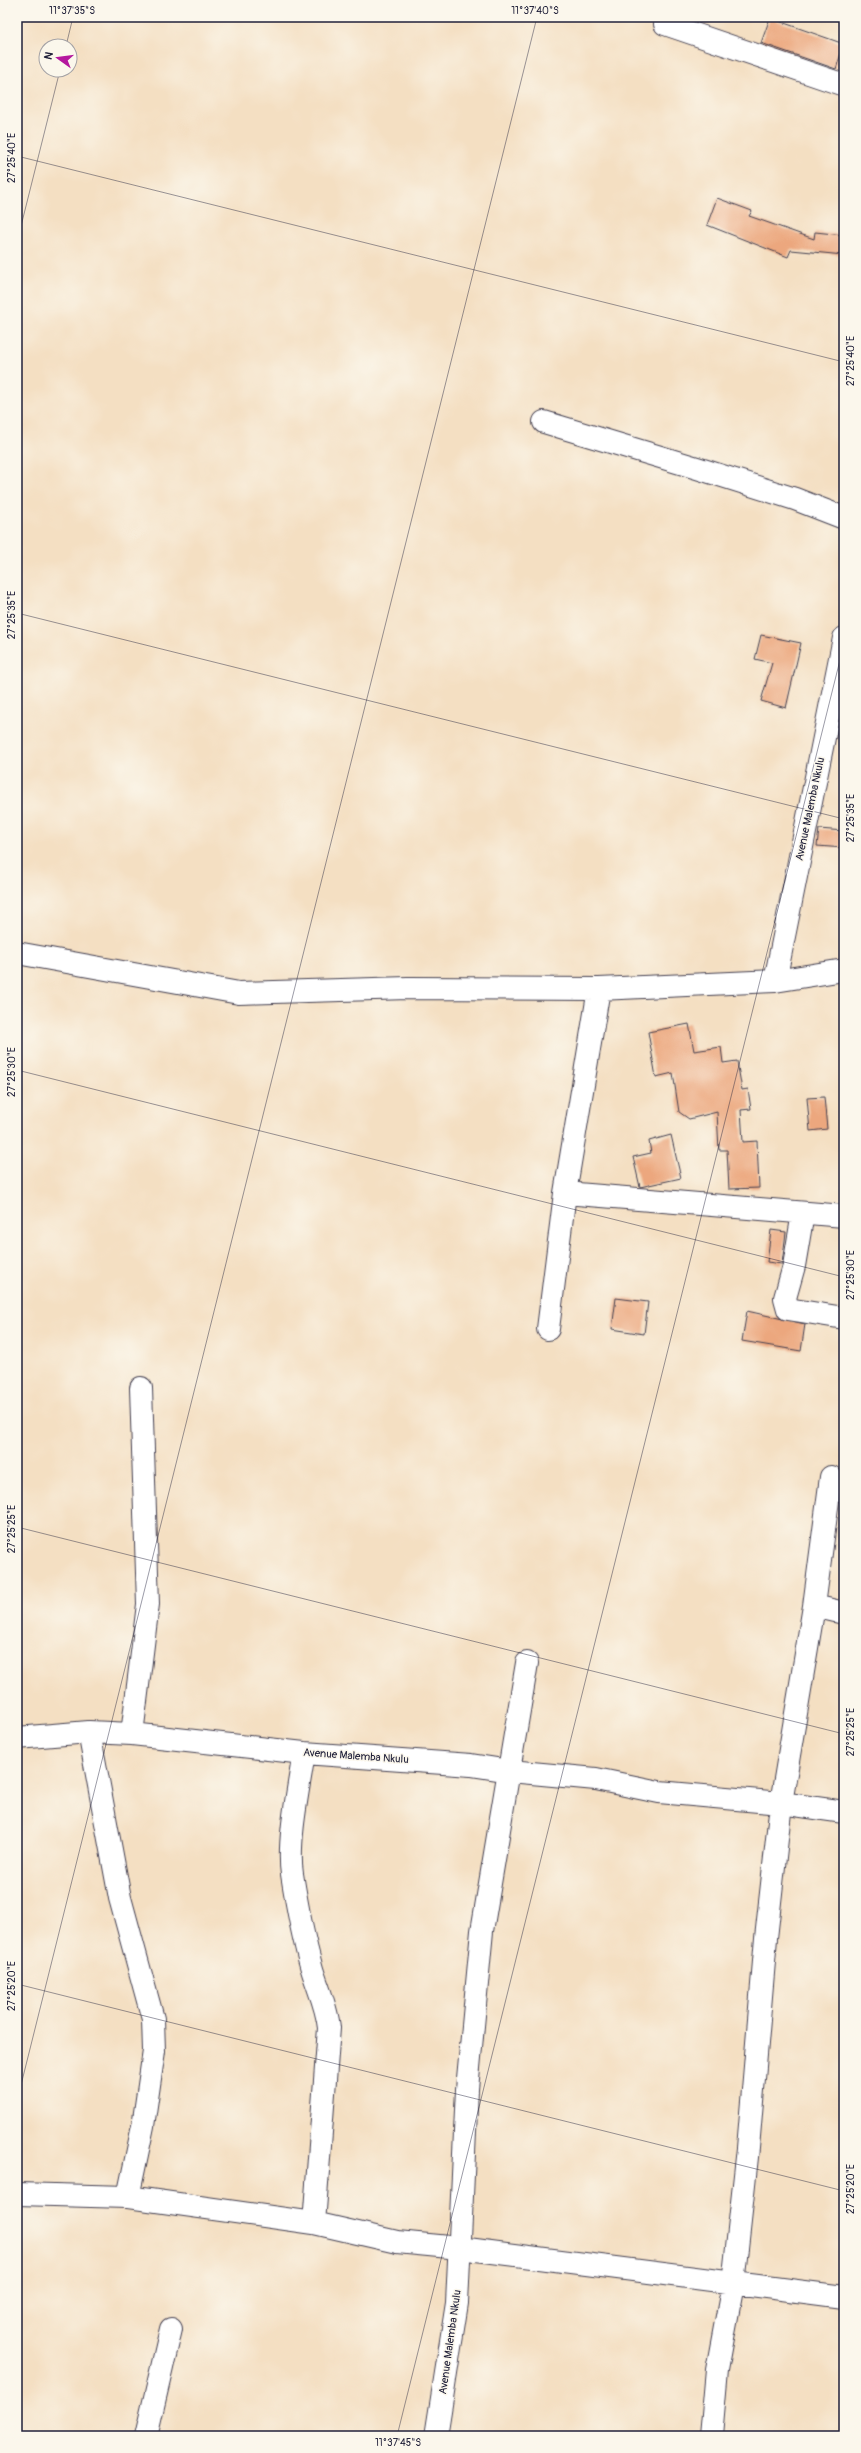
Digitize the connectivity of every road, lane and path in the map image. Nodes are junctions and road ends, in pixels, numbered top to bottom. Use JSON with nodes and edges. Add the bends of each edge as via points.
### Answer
{"nodes":[{"id":1,"x":665,"y":24,"type":"dead end"},
{"id":2,"x":844,"y":85,"type":"edge"},
{"id":3,"x":544,"y":422,"type":"dead end"},
{"id":4,"x":844,"y":518,"type":"edge"},
{"id":5,"x":842,"y":648,"type":"edge"},
{"id":6,"x":17,"y":953,"type":"edge"},
{"id":7,"x":844,"y":970,"type":"edge"},
{"id":8,"x":775,"y":981,"type":"junction"},
{"id":9,"x":599,"y":989,"type":"junction"},
{"id":10,"x":565,"y":1193,"type":"junction"},
{"id":11,"x":803,"y":1213,"type":"junction"},
{"id":12,"x":844,"y":1216,"type":"edge"},
{"id":13,"x":844,"y":1318,"type":"edge"},
{"id":14,"x":548,"y":1329,"type":"dead end"},
{"id":15,"x":141,"y":1388,"type":"dead end"},
{"id":16,"x":830,"y":1478,"type":"dead end"},
{"id":17,"x":814,"y":1606,"type":"junction"},
{"id":18,"x":844,"y":1613,"type":"edge"},
{"id":19,"x":527,"y":1663,"type":"dead end"},
{"id":20,"x":89,"y":1732,"type":"junction"},
{"id":21,"x":132,"y":1734,"type":"junction"},
{"id":22,"x":17,"y":1738,"type":"edge"},
{"id":23,"x":304,"y":1752,"type":"junction"},
{"id":24,"x":510,"y":1771,"type":"junction"},
{"id":25,"x":781,"y":1803,"type":"junction"},
{"id":26,"x":844,"y":1812,"type":"edge"},
{"id":27,"x":17,"y":2194,"type":"edge"},
{"id":28,"x":128,"y":2197,"type":"junction"},
{"id":29,"x":314,"y":2223,"type":"junction"},
{"id":30,"x":460,"y":2248,"type":"junction"},
{"id":31,"x":733,"y":2284,"type":"junction"},
{"id":32,"x":844,"y":2297,"type":"edge"},
{"id":33,"x":171,"y":2329,"type":"dead end"},
{"id":34,"x":146,"y":2436,"type":"edge"},
{"id":35,"x":436,"y":2436,"type":"edge"},
{"id":36,"x":711,"y":2436,"type":"edge"}],
"edges":[{"from":1,"to":2,"type":"street"},
{"from":3,"to":4,"type":"street","via":[[712,472]]},
{"from":5,"to":8,"type":"street","name":"Avenue Malemba Nkulu"},
{"from":6,"to":9,"type":"street","via":[[239,993],[408,988]]},
{"from":7,"to":8,"type":"street"},
{"from":8,"to":9,"type":"street"},
{"from":9,"to":10,"type":"street"},
{"from":10,"to":11,"type":"street"},
{"from":10,"to":14,"type":"street"},
{"from":11,"to":12,"type":"street"},
{"from":11,"to":13,"type":"street","via":[[794,1266],[784,1298],[785,1306],[788,1309]]},
{"from":15,"to":21,"type":"street","via":[[148,1604]]},
{"from":16,"to":17,"type":"street"},
{"from":17,"to":18,"type":"street"},
{"from":17,"to":25,"type":"street"},
{"from":19,"to":24,"type":"street","name":"Avenue Malemba Nkulu"},
{"from":20,"to":21,"type":"street","name":"Avenue Malemba Nkulu"},
{"from":20,"to":22,"type":"street","name":"Avenue Malemba Nkulu"},
{"from":20,"to":28,"type":"street","via":[[120,1898],[153,2019],[154,2051],[146,2111]]},
{"from":21,"to":23,"type":"street","name":"Avenue Malemba Nkulu"},
{"from":23,"to":24,"type":"street","name":"Avenue Malemba Nkulu","via":[[417,1760]]},
{"from":23,"to":29,"type":"street","via":[[291,1851],[292,1872],[312,1969],[328,2014]]},
{"from":24,"to":25,"type":"street","name":"Avenue Malemba Nkulu","via":[[596,1779],[659,1792]]},
{"from":24,"to":30,"type":"street","name":"Avenue Malemba Nkulu","via":[[482,1931],[467,2089]]},
{"from":25,"to":26,"type":"street","name":"Avenue Malemba Nkulu"},
{"from":25,"to":31,"type":"street"},
{"from":27,"to":28,"type":"street"},
{"from":28,"to":29,"type":"street"},
{"from":29,"to":30,"type":"street","via":[[397,2242]]},
{"from":30,"to":31,"type":"street"},
{"from":30,"to":35,"type":"street","name":"Avenue Malemba Nkulu","via":[[457,2303]]},
{"from":31,"to":32,"type":"street"},
{"from":31,"to":36,"type":"street","via":[[717,2370]]},
{"from":33,"to":34,"type":"street"}]}
